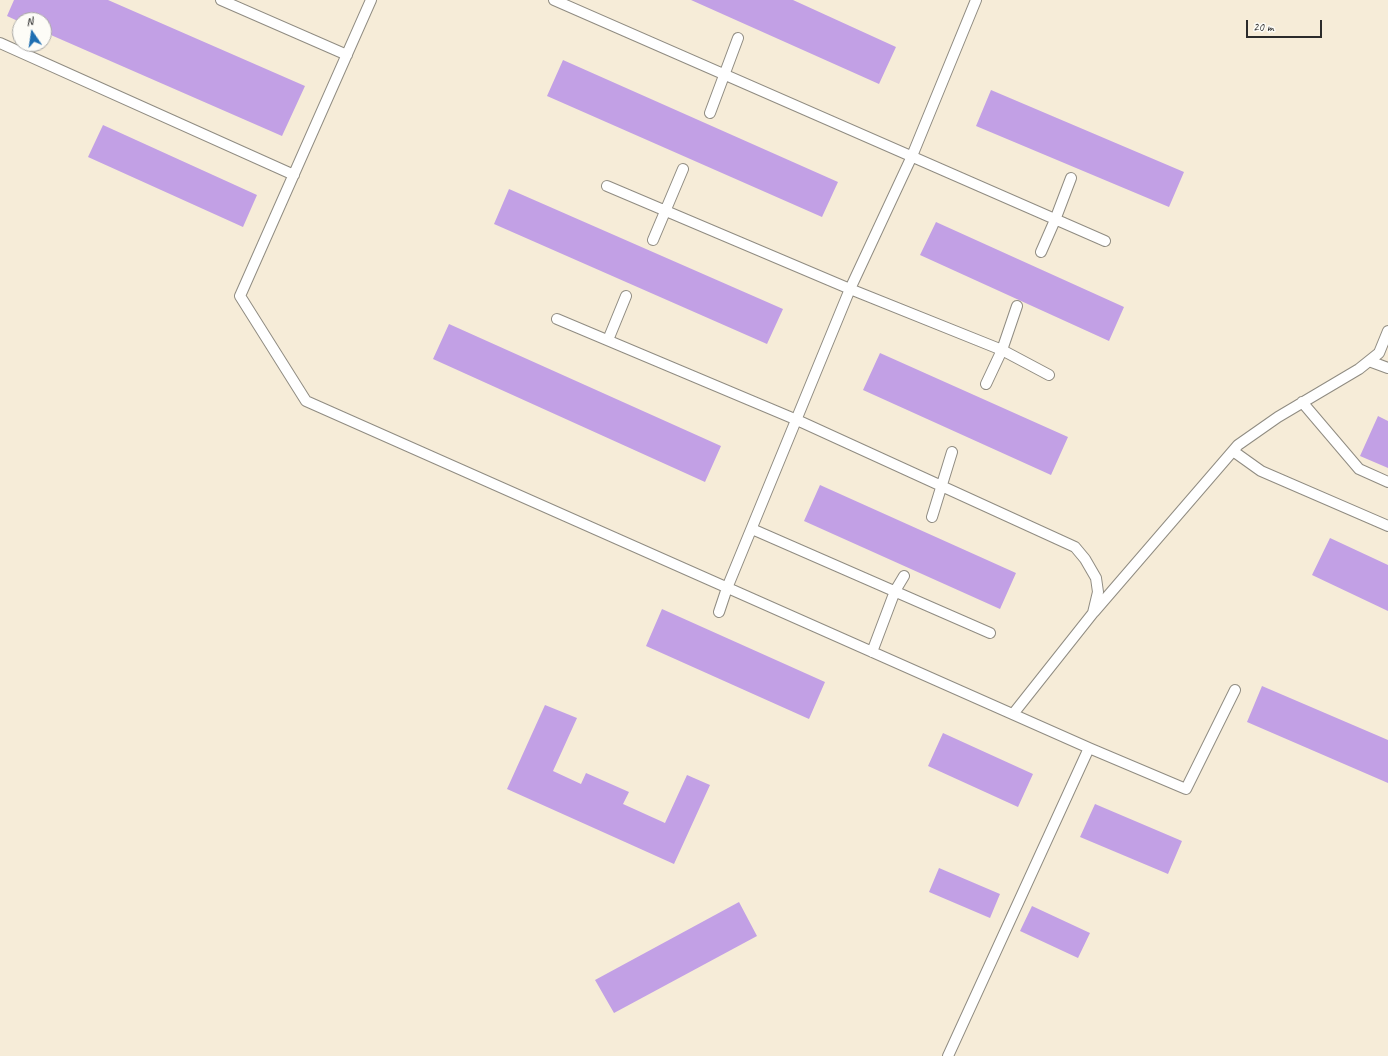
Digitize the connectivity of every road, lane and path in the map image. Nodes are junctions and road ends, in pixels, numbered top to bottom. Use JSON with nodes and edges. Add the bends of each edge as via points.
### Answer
{"nodes":[{"id":1,"x":221,"y":0,"type":"edge"},
{"id":2,"x":371,"y":0,"type":"edge"},
{"id":3,"x":554,"y":0,"type":"edge"},
{"id":4,"x":976,"y":0,"type":"edge"},
{"id":5,"x":738,"y":38,"type":"dead end"},
{"id":6,"x":0,"y":43,"type":"edge"},
{"id":7,"x":347,"y":55,"type":"junction"},
{"id":8,"x":724,"y":74,"type":"junction"},
{"id":9,"x":710,"y":113,"type":"dead end"},
{"id":10,"x":912,"y":156,"type":"junction"},
{"id":11,"x":683,"y":169,"type":"dead end"},
{"id":12,"x":294,"y":175,"type":"junction"},
{"id":13,"x":1071,"y":178,"type":"dead end"},
{"id":14,"x":607,"y":186,"type":"dead end"},
{"id":15,"x":666,"y":210,"type":"junction"},
{"id":16,"x":1055,"y":220,"type":"junction"},
{"id":17,"x":653,"y":240,"type":"dead end"},
{"id":18,"x":1104,"y":241,"type":"dead end"},
{"id":19,"x":1041,"y":252,"type":"dead end"},
{"id":20,"x":850,"y":290,"type":"junction"},
{"id":21,"x":626,"y":296,"type":"dead end"},
{"id":22,"x":1017,"y":306,"type":"dead end"},
{"id":23,"x":557,"y":319,"type":"dead end"},
{"id":24,"x":1388,"y":331,"type":"edge"},
{"id":25,"x":608,"y":340,"type":"junction"},
{"id":26,"x":1002,"y":350,"type":"junction"},
{"id":27,"x":1369,"y":361,"type":"junction"},
{"id":28,"x":1388,"y":368,"type":"edge"},
{"id":29,"x":1049,"y":375,"type":"dead end"},
{"id":30,"x":986,"y":384,"type":"dead end"},
{"id":31,"x":1302,"y":402,"type":"junction"},
{"id":32,"x":796,"y":420,"type":"junction"},
{"id":33,"x":1233,"y":451,"type":"junction"},
{"id":34,"x":952,"y":452,"type":"dead end"},
{"id":35,"x":1388,"y":482,"type":"edge"},
{"id":36,"x":942,"y":486,"type":"junction"},
{"id":37,"x":932,"y":517,"type":"dead end"},
{"id":38,"x":1388,"y":526,"type":"edge"},
{"id":39,"x":752,"y":528,"type":"junction"},
{"id":40,"x":904,"y":576,"type":"dead end"},
{"id":41,"x":727,"y":588,"type":"junction"},
{"id":42,"x":896,"y":591,"type":"junction"},
{"id":43,"x":719,"y":612,"type":"dead end"},
{"id":44,"x":1093,"y":613,"type":"junction"},
{"id":45,"x":990,"y":633,"type":"dead end"},
{"id":46,"x":872,"y":652,"type":"junction"},
{"id":47,"x":1235,"y":690,"type":"dead end"},
{"id":48,"x":1013,"y":714,"type":"junction"},
{"id":49,"x":1089,"y":748,"type":"junction"},
{"id":50,"x":948,"y":1056,"type":"edge"}],
"edges":[{"from":1,"to":7,"type":"lane"},
{"from":2,"to":7,"type":"lane"},
{"from":3,"to":8,"type":"lane"},
{"from":4,"to":10,"type":"lane"},
{"from":5,"to":8,"type":"lane"},
{"from":6,"to":12,"type":"lane"},
{"from":7,"to":12,"type":"lane"},
{"from":8,"to":9,"type":"lane"},
{"from":8,"to":10,"type":"lane"},
{"from":10,"to":16,"type":"lane"},
{"from":10,"to":20,"type":"lane"},
{"from":11,"to":15,"type":"lane"},
{"from":12,"to":41,"type":"lane","via":[[240,296],[306,401]]},
{"from":13,"to":16,"type":"lane"},
{"from":14,"to":15,"type":"lane"},
{"from":15,"to":17,"type":"lane"},
{"from":15,"to":20,"type":"lane"},
{"from":16,"to":18,"type":"lane"},
{"from":16,"to":19,"type":"lane"},
{"from":20,"to":26,"type":"lane"},
{"from":20,"to":32,"type":"lane"},
{"from":21,"to":25,"type":"lane"},
{"from":22,"to":26,"type":"lane"},
{"from":23,"to":25,"type":"lane"},
{"from":24,"to":27,"type":"lane","via":[[1379,353]]},
{"from":25,"to":32,"type":"lane"},
{"from":26,"to":29,"type":"lane"},
{"from":26,"to":30,"type":"lane"},
{"from":27,"to":28,"type":"lane"},
{"from":27,"to":31,"type":"lane"},
{"from":31,"to":33,"type":"lane"},
{"from":31,"to":35,"type":"lane","via":[[1359,469]]},
{"from":32,"to":36,"type":"lane"},
{"from":32,"to":39,"type":"lane"},
{"from":33,"to":38,"type":"lane","via":[[1260,471]]},
{"from":33,"to":44,"type":"lane"},
{"from":34,"to":36,"type":"lane"},
{"from":36,"to":37,"type":"lane"},
{"from":36,"to":44,"type":"lane","via":[[1075,547],[1096,578],[1098,592]]},
{"from":39,"to":41,"type":"lane"},
{"from":39,"to":42,"type":"lane"},
{"from":40,"to":42,"type":"lane"},
{"from":41,"to":43,"type":"lane"},
{"from":41,"to":46,"type":"lane"},
{"from":42,"to":45,"type":"lane"},
{"from":42,"to":46,"type":"lane"},
{"from":44,"to":48,"type":"lane"},
{"from":46,"to":48,"type":"lane"},
{"from":47,"to":49,"type":"lane","via":[[1186,789]]},
{"from":48,"to":49,"type":"lane"},
{"from":49,"to":50,"type":"lane"}]}
